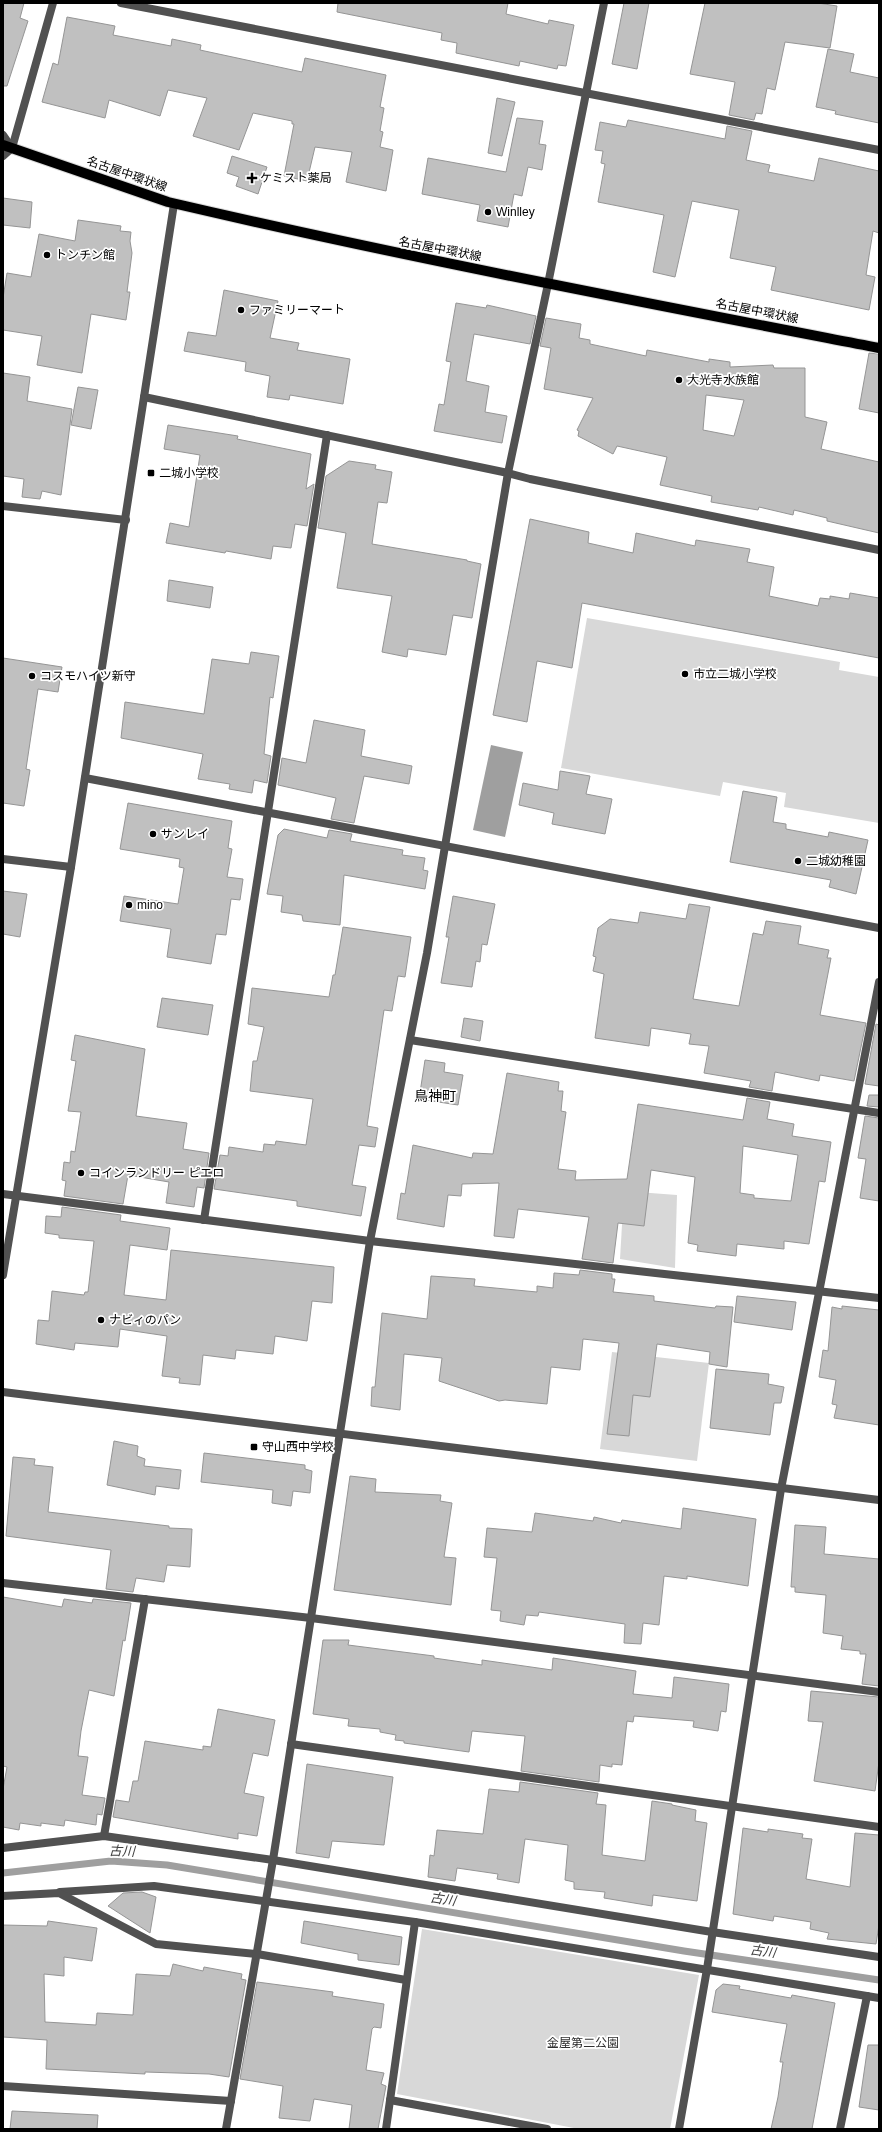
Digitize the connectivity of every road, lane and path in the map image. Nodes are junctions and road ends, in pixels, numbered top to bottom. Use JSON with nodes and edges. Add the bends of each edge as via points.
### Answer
{"nodes":[{"id":1,"x":53,"y":3,"type":"edge"},
{"id":2,"x":121,"y":3,"type":"edge"},
{"id":3,"x":604,"y":3,"type":"edge"},
{"id":4,"x":586,"y":93,"type":"junction"},
{"id":5,"x":3,"y":135,"type":"edge"},
{"id":6,"x":7,"y":146,"type":"edge"},
{"id":7,"x":879,"y":150,"type":"edge"},
{"id":8,"x":3,"y":156,"type":"edge"},
{"id":9,"x":174,"y":204,"type":"junction"},
{"id":10,"x":548,"y":284,"type":"junction"},
{"id":11,"x":879,"y":348,"type":"edge"},
{"id":12,"x":144,"y":397,"type":"junction"},
{"id":13,"x":327,"y":435,"type":"junction"},
{"id":14,"x":508,"y":473,"type":"junction"},
{"id":15,"x":3,"y":506,"type":"edge"},
{"id":16,"x":126,"y":520,"type":"junction"},
{"id":17,"x":879,"y":550,"type":"edge"},
{"id":18,"x":85,"y":778,"type":"junction"},
{"id":19,"x":267,"y":813,"type":"junction"},
{"id":20,"x":444,"y":847,"type":"junction"},
{"id":21,"x":3,"y":859,"type":"edge"},
{"id":22,"x":71,"y":867,"type":"junction"},
{"id":23,"x":879,"y":928,"type":"edge"},
{"id":24,"x":879,"y":982,"type":"edge"},
{"id":25,"x":410,"y":1040,"type":"junction"},
{"id":26,"x":855,"y":1110,"type":"junction"},
{"id":27,"x":879,"y":1113,"type":"edge"},
{"id":28,"x":3,"y":1194,"type":"edge"},
{"id":29,"x":16,"y":1195,"type":"junction"},
{"id":30,"x":204,"y":1220,"type":"junction"},
{"id":31,"x":370,"y":1241,"type":"junction"},
{"id":32,"x":3,"y":1275,"type":"edge"},
{"id":33,"x":820,"y":1291,"type":"junction"},
{"id":34,"x":879,"y":1298,"type":"edge"},
{"id":35,"x":3,"y":1392,"type":"edge"},
{"id":36,"x":339,"y":1433,"type":"junction"},
{"id":37,"x":781,"y":1489,"type":"junction"},
{"id":38,"x":879,"y":1500,"type":"edge"},
{"id":39,"x":3,"y":1583,"type":"edge"},
{"id":40,"x":146,"y":1599,"type":"junction"},
{"id":41,"x":311,"y":1618,"type":"junction"},
{"id":42,"x":751,"y":1676,"type":"junction"},
{"id":43,"x":879,"y":1692,"type":"edge"},
{"id":44,"x":291,"y":1744,"type":"junction"},
{"id":45,"x":731,"y":1806,"type":"junction"},
{"id":46,"x":879,"y":1826,"type":"edge"},
{"id":47,"x":104,"y":1836,"type":"junction"},
{"id":48,"x":3,"y":1848,"type":"edge"},
{"id":49,"x":273,"y":1860,"type":"junction"},
{"id":50,"x":59,"y":1892,"type":"junction"},
{"id":51,"x":3,"y":1896,"type":"edge"},
{"id":52,"x":266,"y":1902,"type":"junction"},
{"id":53,"x":415,"y":1922,"type":"junction"},
{"id":54,"x":711,"y":1936,"type":"junction"},
{"id":55,"x":257,"y":1954,"type":"junction"},
{"id":56,"x":879,"y":1957,"type":"edge"},
{"id":57,"x":707,"y":1969,"type":"junction"},
{"id":58,"x":406,"y":1980,"type":"junction"},
{"id":59,"x":867,"y":1996,"type":"junction"},
{"id":60,"x":879,"y":1998,"type":"edge"},
{"id":61,"x":3,"y":2086,"type":"edge"},
{"id":62,"x":390,"y":2100,"type":"junction"},
{"id":63,"x":231,"y":2101,"type":"junction"},
{"id":64,"x":226,"y":2129,"type":"edge"},
{"id":65,"x":386,"y":2129,"type":"edge"},
{"id":66,"x":547,"y":2129,"type":"edge"},
{"id":67,"x":679,"y":2129,"type":"edge"},
{"id":68,"x":840,"y":2129,"type":"edge"}],
"edges":[{"from":1,"to":6,"type":"street"},
{"from":2,"to":4,"type":"street"},
{"from":3,"to":4,"type":"street"},
{"from":4,"to":7,"type":"street"},
{"from":4,"to":10,"type":"street"},
{"from":5,"to":6,"type":"street"},
{"from":6,"to":8,"type":"street"},
{"from":6,"to":9,"type":"main road","name":"名古屋中環状線"},
{"from":9,"to":10,"type":"main road","name":"名古屋中環状線","via":[[319,238]]},
{"from":9,"to":12,"type":"street"},
{"from":10,"to":11,"type":"main road","name":"名古屋中環状線"},
{"from":10,"to":14,"type":"street"},
{"from":12,"to":13,"type":"street"},
{"from":12,"to":16,"type":"street"},
{"from":13,"to":14,"type":"street"},
{"from":13,"to":19,"type":"street"},
{"from":14,"to":17,"type":"street"},
{"from":14,"to":20,"type":"street"},
{"from":15,"to":16,"type":"street"},
{"from":16,"to":18,"type":"street"},
{"from":18,"to":19,"type":"street"},
{"from":18,"to":22,"type":"street"},
{"from":19,"to":20,"type":"street"},
{"from":19,"to":30,"type":"street"},
{"from":20,"to":23,"type":"street"},
{"from":20,"to":25,"type":"street"},
{"from":21,"to":22,"type":"street"},
{"from":22,"to":29,"type":"street"},
{"from":24,"to":26,"type":"street"},
{"from":25,"to":26,"type":"street"},
{"from":25,"to":31,"type":"street"},
{"from":26,"to":27,"type":"street"},
{"from":26,"to":33,"type":"street"},
{"from":28,"to":29,"type":"street"},
{"from":29,"to":30,"type":"street"},
{"from":29,"to":32,"type":"street"},
{"from":30,"to":31,"type":"street"},
{"from":31,"to":33,"type":"street"},
{"from":31,"to":36,"type":"street"},
{"from":33,"to":34,"type":"street"},
{"from":33,"to":37,"type":"street"},
{"from":35,"to":36,"type":"street"},
{"from":36,"to":37,"type":"street"},
{"from":36,"to":41,"type":"street"},
{"from":37,"to":38,"type":"street"},
{"from":37,"to":42,"type":"street"},
{"from":39,"to":40,"type":"street"},
{"from":40,"to":41,"type":"street"},
{"from":40,"to":47,"type":"street"},
{"from":41,"to":42,"type":"street"},
{"from":41,"to":44,"type":"street"},
{"from":42,"to":43,"type":"street"},
{"from":42,"to":45,"type":"street"},
{"from":44,"to":45,"type":"street"},
{"from":44,"to":49,"type":"street"},
{"from":45,"to":46,"type":"street"},
{"from":45,"to":54,"type":"street"},
{"from":47,"to":48,"type":"street"},
{"from":47,"to":49,"type":"street"},
{"from":49,"to":52,"type":"street"},
{"from":49,"to":54,"type":"street"},
{"from":50,"to":51,"type":"street"},
{"from":50,"to":52,"type":"street","via":[[154,1886]]},
{"from":50,"to":55,"type":"street","via":[[156,1944]]},
{"from":52,"to":53,"type":"street"},
{"from":52,"to":55,"type":"street"},
{"from":53,"to":57,"type":"street"},
{"from":53,"to":58,"type":"street"},
{"from":54,"to":56,"type":"street"},
{"from":54,"to":57,"type":"street"},
{"from":55,"to":58,"type":"street"},
{"from":55,"to":63,"type":"street"},
{"from":57,"to":59,"type":"street"},
{"from":57,"to":67,"type":"street"},
{"from":58,"to":62,"type":"street"},
{"from":59,"to":60,"type":"street"},
{"from":59,"to":68,"type":"street"},
{"from":61,"to":63,"type":"street"},
{"from":62,"to":65,"type":"street"},
{"from":62,"to":66,"type":"street"},
{"from":63,"to":64,"type":"street"}]}
